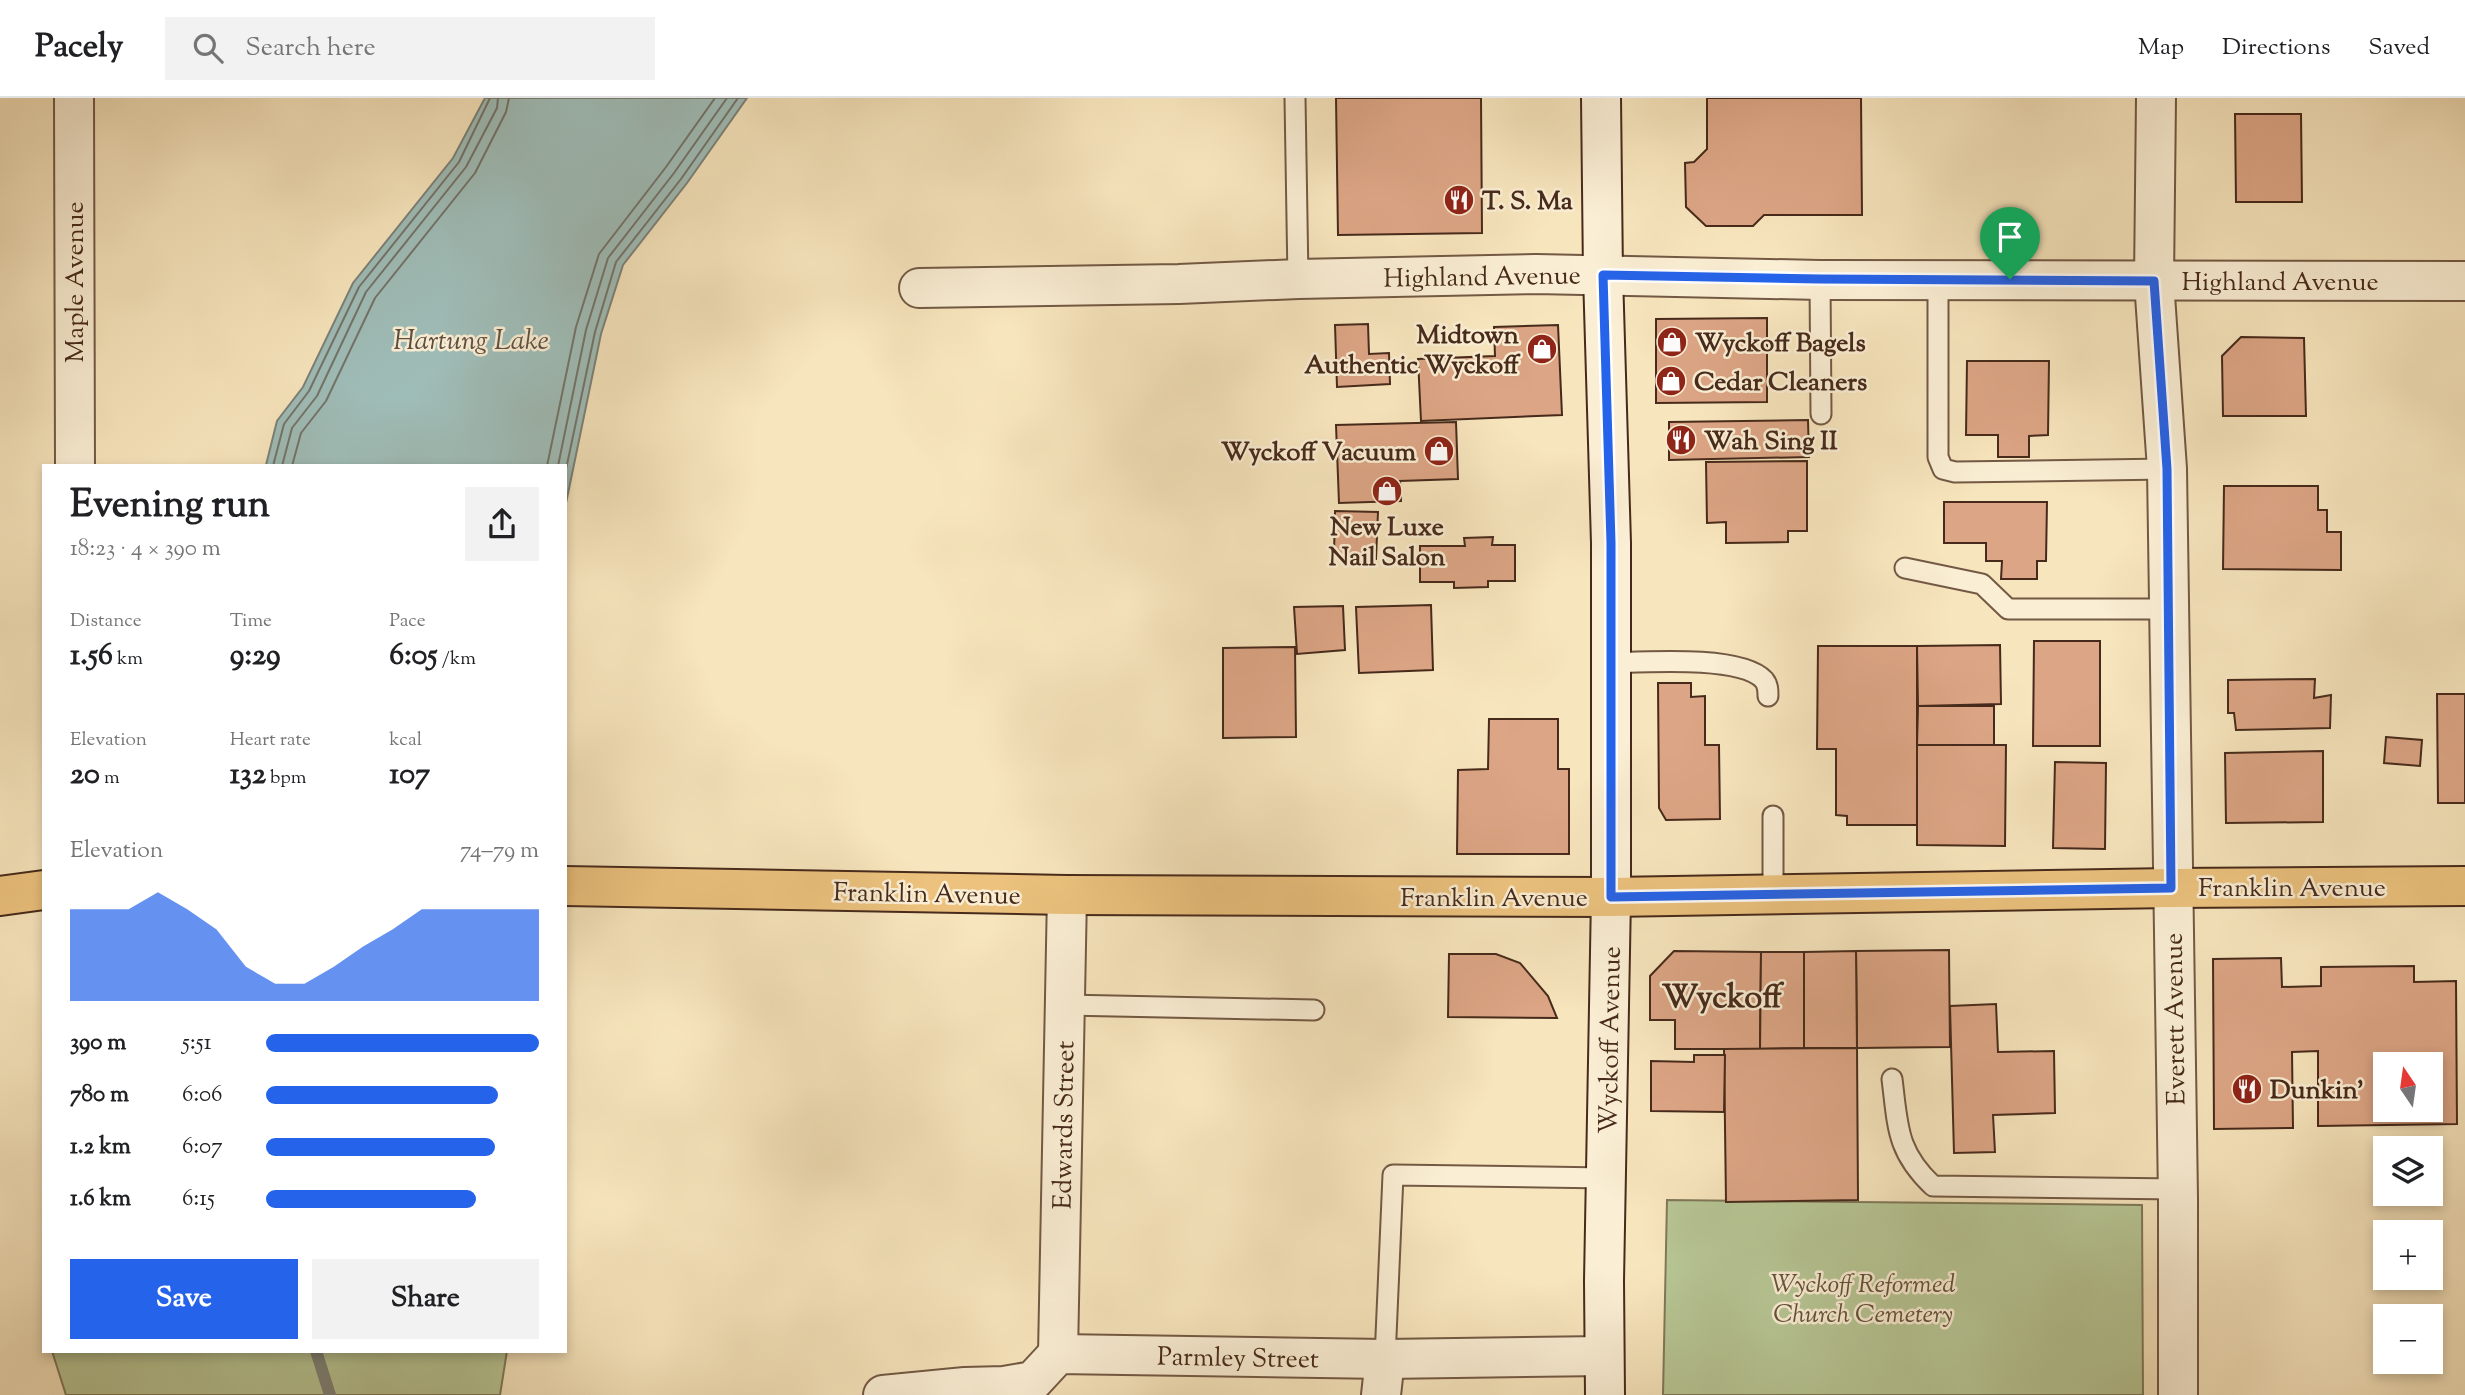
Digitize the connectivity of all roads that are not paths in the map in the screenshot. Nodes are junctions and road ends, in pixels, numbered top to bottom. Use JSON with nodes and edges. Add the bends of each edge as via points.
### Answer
{"nodes":[{"id":1,"x":74,"y":98,"type":"edge"},
{"id":2,"x":1295,"y":98,"type":"edge"},
{"id":3,"x":1601,"y":98,"type":"edge"},
{"id":4,"x":2156,"y":98,"type":"edge"},
{"id":5,"x":1603,"y":275,"type":"junction"},
{"id":6,"x":1298,"y":279,"type":"junction"},
{"id":7,"x":1820,"y":279,"type":"junction"},
{"id":8,"x":1938,"y":279,"type":"junction"},
{"id":9,"x":2154,"y":281,"type":"junction"},
{"id":10,"x":2465,"y":281,"type":"edge"},
{"id":11,"x":919,"y":288,"type":"dead end"},
{"id":12,"x":1821,"y":414,"type":"dead end"},
{"id":13,"x":75,"y":464,"type":"edge"},
{"id":14,"x":2167,"y":469,"type":"junction"},
{"id":15,"x":1905,"y":568,"type":"dead end"},
{"id":16,"x":2168,"y":609,"type":"junction"},
{"id":17,"x":1611,"y":663,"type":"junction"},
{"id":18,"x":1769,"y":696,"type":"dead end"},
{"id":19,"x":1773,"y":816,"type":"dead end"},
{"id":20,"x":567,"y":886,"type":"edge"},
{"id":21,"x":2465,"y":886,"type":"edge"},
{"id":22,"x":2171,"y":888,"type":"junction"},
{"id":23,"x":42,"y":890,"type":"edge"},
{"id":24,"x":1067,"y":895,"type":"junction"},
{"id":25,"x":1773,"y":895,"type":"junction"},
{"id":26,"x":0,"y":896,"type":"edge"},
{"id":27,"x":1611,"y":897,"type":"junction"},
{"id":28,"x":1065,"y":1005,"type":"junction"},
{"id":29,"x":1314,"y":1010,"type":"dead end"},
{"id":30,"x":1892,"y":1079,"type":"dead end"},
{"id":31,"x":1607,"y":1178,"type":"junction"},
{"id":32,"x":2178,"y":1189,"type":"junction"},
{"id":33,"x":1058,"y":1354,"type":"junction"},
{"id":34,"x":1604,"y":1356,"type":"junction"},
{"id":35,"x":1383,"y":1377,"type":"edge"},
{"id":36,"x":883,"y":1395,"type":"edge"},
{"id":37,"x":1605,"y":1395,"type":"edge"},
{"id":38,"x":2178,"y":1395,"type":"edge"}],
"edges":[{"from":1,"to":13,"type":"street","name":"Maple Avenue"},
{"from":2,"to":6,"type":"lane"},
{"from":3,"to":5,"type":"street","name":"Wyckoff Avenue"},
{"from":4,"to":9,"type":"street","name":"Everett Avenue"},
{"from":5,"to":6,"type":"street","name":"Highland Avenue"},
{"from":5,"to":7,"type":"street","name":"Highland Avenue"},
{"from":5,"to":17,"type":"street","name":"Wyckoff Avenue"},
{"from":6,"to":11,"type":"street","name":"Highland Avenue"},
{"from":7,"to":8,"type":"street","name":"Highland Avenue"},
{"from":7,"to":12,"type":"lane"},
{"from":8,"to":9,"type":"street","name":"Highland Avenue"},
{"from":8,"to":14,"type":"lane","via":[[1938,457],[1943,469]]},
{"from":9,"to":10,"type":"street","name":"Highland Avenue"},
{"from":9,"to":14,"type":"street","name":"Everett Avenue"},
{"from":14,"to":16,"type":"street","name":"Everett Avenue"},
{"from":15,"to":16,"type":"lane","via":[[1982,584],[2008,609]]},
{"from":16,"to":22,"type":"street","name":"Everett Avenue"},
{"from":17,"to":18,"type":"lane","via":[[1692,661],[1730,666],[1762,678]]},
{"from":17,"to":27,"type":"street","name":"Wyckoff Avenue"},
{"from":19,"to":25,"type":"lane"},
{"from":20,"to":24,"type":"main road","name":"Franklin Avenue"},
{"from":21,"to":22,"type":"main road","name":"Franklin Avenue"},
{"from":22,"to":25,"type":"main road","name":"Franklin Avenue"},
{"from":22,"to":32,"type":"street","name":"Everett Avenue"},
{"from":23,"to":26,"type":"main road"},
{"from":24,"to":27,"type":"main road","name":"Franklin Avenue"},
{"from":24,"to":28,"type":"street","name":"Edwards Street"},
{"from":25,"to":27,"type":"main road","name":"Franklin Avenue"},
{"from":27,"to":31,"type":"street","name":"Wyckoff Avenue"},
{"from":28,"to":29,"type":"lane"},
{"from":28,"to":33,"type":"street","name":"Edwards Street"},
{"from":30,"to":32,"type":"lane","via":[[1899,1135],[1916,1169],[1933,1186]]},
{"from":31,"to":34,"type":"street","name":"Wyckoff Avenue"},
{"from":31,"to":35,"type":"lane","via":[[1393,1175]]},
{"from":32,"to":38,"type":"street","name":"Everett Avenue"},
{"from":33,"to":35,"type":"street","name":"Parmley Street"},
{"from":33,"to":36,"type":"street","via":[[1033,1381]]},
{"from":34,"to":35,"type":"street","name":"Parmley Street"},
{"from":34,"to":37,"type":"street","name":"Wyckoff Avenue"}]}
